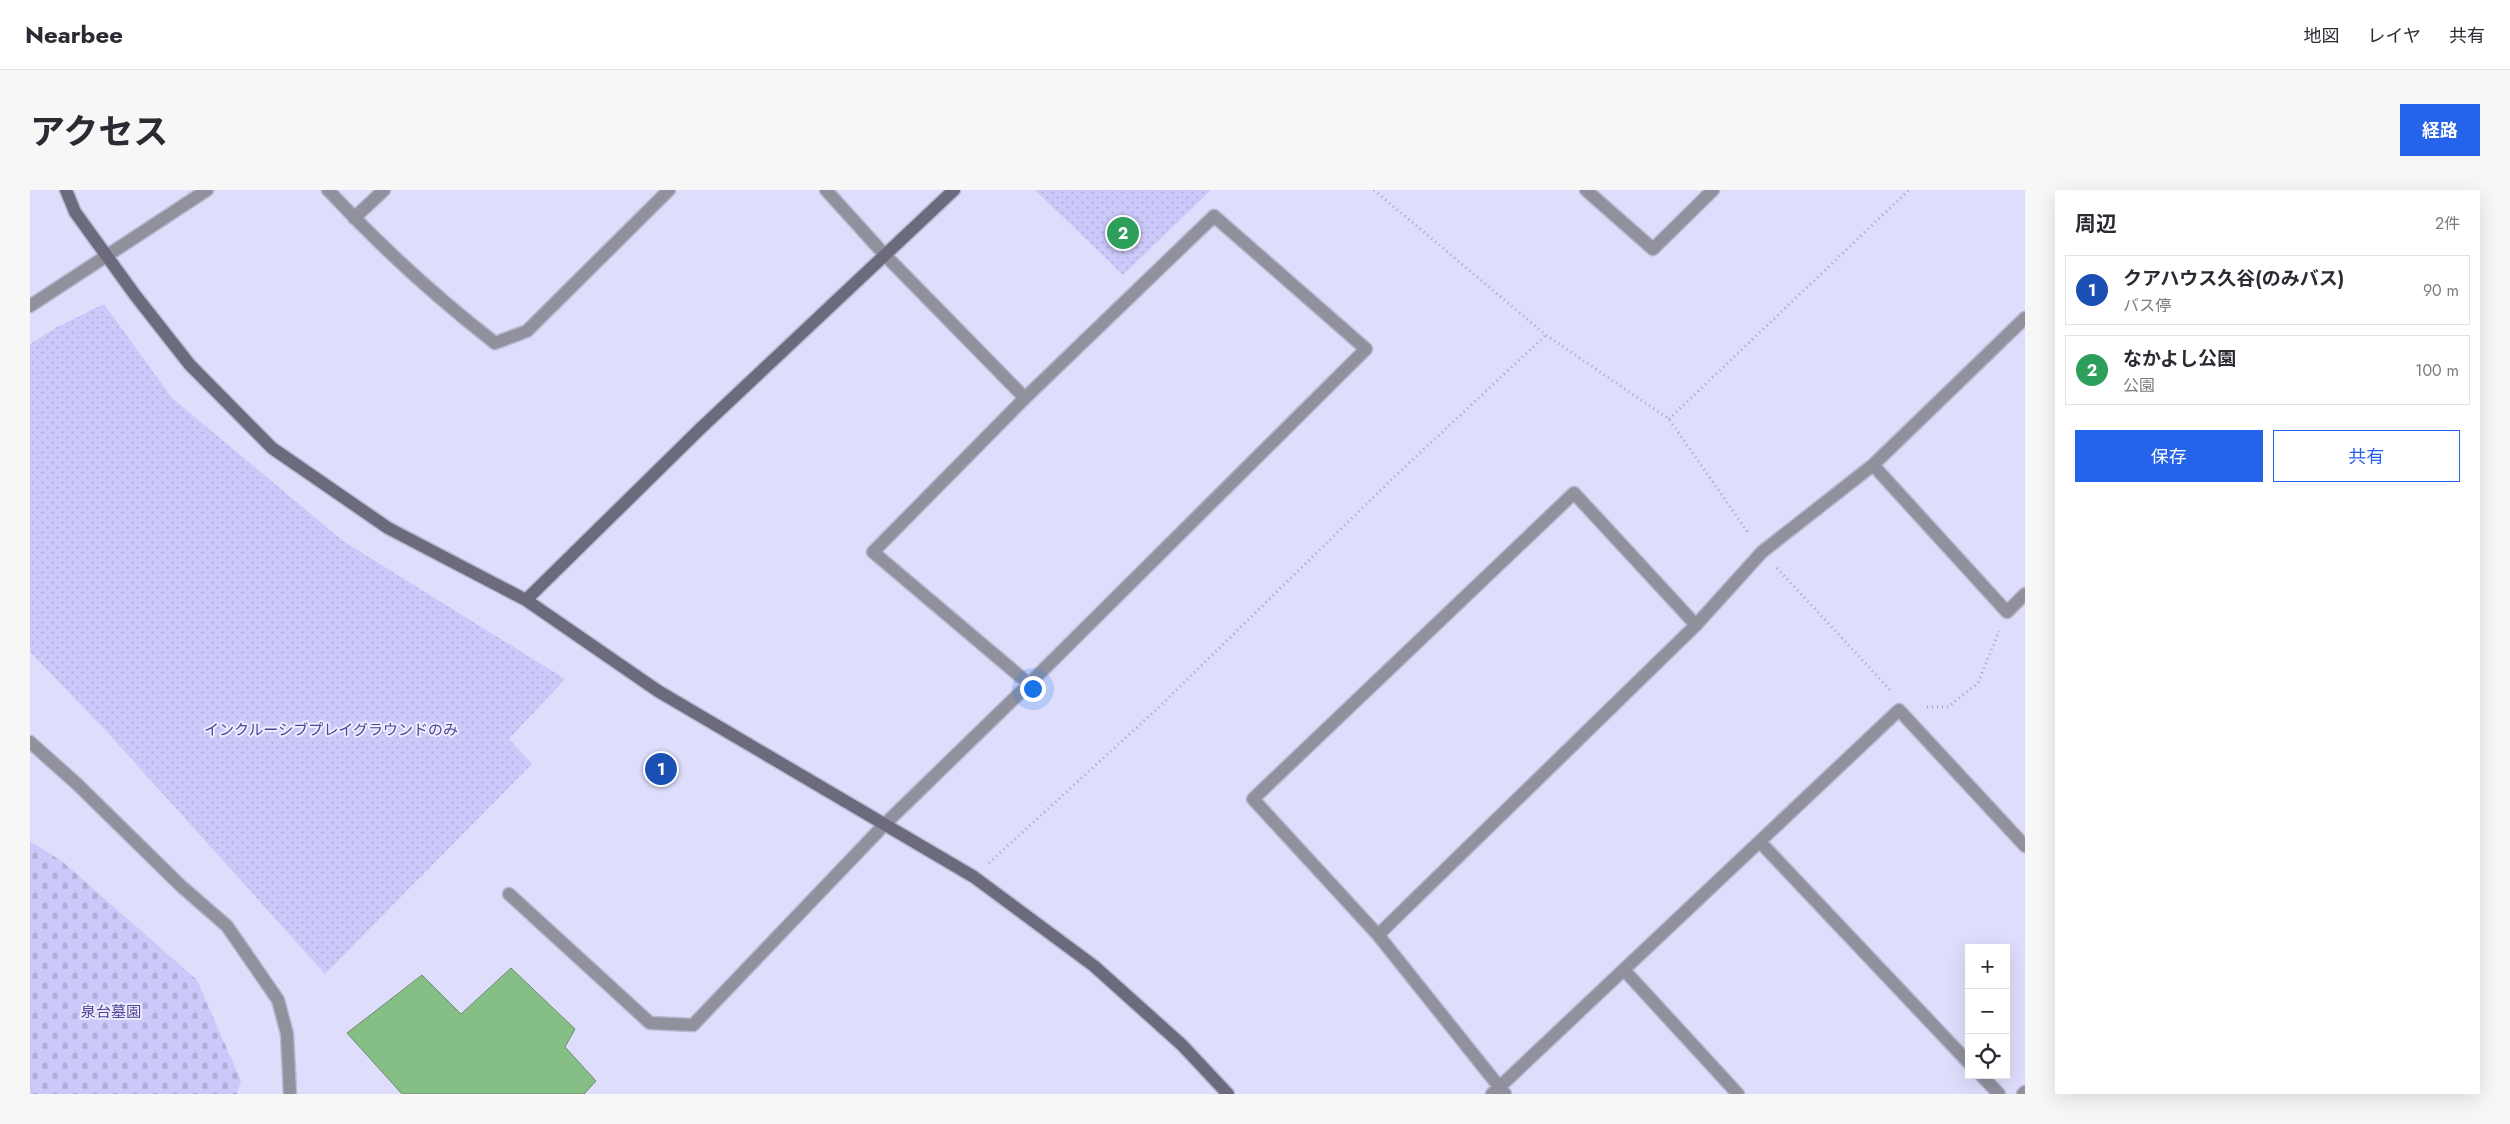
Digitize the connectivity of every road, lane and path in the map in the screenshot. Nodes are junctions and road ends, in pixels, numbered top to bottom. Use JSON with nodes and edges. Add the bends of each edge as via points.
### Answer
{"nodes":[{"id":1,"x":66,"y":190,"type":"edge"},
{"id":2,"x":207,"y":190,"type":"edge"},
{"id":3,"x":328,"y":190,"type":"edge"},
{"id":4,"x":384,"y":190,"type":"edge"},
{"id":5,"x":669,"y":190,"type":"edge"},
{"id":6,"x":826,"y":190,"type":"edge"},
{"id":7,"x":954,"y":190,"type":"edge"},
{"id":8,"x":1374,"y":190,"type":"edge"},
{"id":9,"x":1586,"y":190,"type":"edge"},
{"id":10,"x":1713,"y":190,"type":"edge"},
{"id":11,"x":1909,"y":190,"type":"edge"},
{"id":12,"x":354,"y":218,"type":"junction"},
{"id":13,"x":884,"y":254,"type":"junction"},
{"id":14,"x":106,"y":255,"type":"junction"},
{"id":15,"x":30,"y":306,"type":"edge"},
{"id":16,"x":2025,"y":318,"type":"edge"},
{"id":17,"x":1546,"y":335,"type":"junction"},
{"id":18,"x":1025,"y":398,"type":"junction"},
{"id":19,"x":1669,"y":419,"type":"junction"},
{"id":20,"x":1873,"y":465,"type":"junction"},
{"id":21,"x":1762,"y":552,"type":"junction"},
{"id":22,"x":2025,"y":594,"type":"edge"},
{"id":23,"x":526,"y":600,"type":"junction"},
{"id":24,"x":2007,"y":612,"type":"junction"},
{"id":25,"x":1696,"y":624,"type":"junction"},
{"id":26,"x":1029,"y":684,"type":"junction"},
{"id":27,"x":1922,"y":707,"type":"dead end"},
{"id":28,"x":30,"y":742,"type":"edge"},
{"id":29,"x":885,"y":824,"type":"junction"},
{"id":30,"x":1760,"y":842,"type":"junction"},
{"id":31,"x":2025,"y":846,"type":"edge"},
{"id":32,"x":974,"y":877,"type":"junction"},
{"id":33,"x":509,"y":894,"type":"dead end"},
{"id":34,"x":1378,"y":935,"type":"junction"},
{"id":35,"x":1624,"y":971,"type":"junction"},
{"id":36,"x":1965,"y":1059,"type":"edge"},
{"id":37,"x":1985,"y":1079,"type":"edge"},
{"id":38,"x":1499,"y":1091,"type":"edge"},
{"id":39,"x":290,"y":1094,"type":"edge"},
{"id":40,"x":1228,"y":1094,"type":"edge"},
{"id":41,"x":1738,"y":1094,"type":"edge"},
{"id":42,"x":1999,"y":1094,"type":"edge"}],
"edges":[{"from":1,"to":14,"type":"main road","via":[[75,212]]},
{"from":2,"to":14,"type":"street"},
{"from":3,"to":12,"type":"street"},
{"from":4,"to":12,"type":"street"},
{"from":5,"to":12,"type":"street","via":[[527,331],[495,343],[447,306]]},
{"from":6,"to":13,"type":"street"},
{"from":7,"to":13,"type":"main road"},
{"from":8,"to":17,"type":"path"},
{"from":9,"to":10,"type":"street","via":[[1653,249]]},
{"from":11,"to":19,"type":"path"},
{"from":13,"to":18,"type":"street"},
{"from":13,"to":23,"type":"main road"},
{"from":14,"to":15,"type":"street"},
{"from":14,"to":23,"type":"main road","via":[[190,365],[272,448],[388,528]]},
{"from":16,"to":20,"type":"street"},
{"from":17,"to":19,"type":"path"},
{"from":17,"to":32,"type":"path","via":[[1392,479],[1158,708]]},
{"from":18,"to":26,"type":"street","via":[[873,552]]},
{"from":18,"to":26,"type":"street","via":[[1214,216],[1366,349]]},
{"from":19,"to":21,"type":"path"},
{"from":20,"to":21,"type":"street"},
{"from":20,"to":24,"type":"street"},
{"from":21,"to":25,"type":"street"},
{"from":22,"to":24,"type":"street"},
{"from":23,"to":29,"type":"main road","via":[[658,691]]},
{"from":24,"to":27,"type":"path","via":[[1978,683],[1948,707]]},
{"from":25,"to":34,"type":"street"},
{"from":25,"to":34,"type":"street","via":[[1574,493],[1253,799]]},
{"from":26,"to":29,"type":"street"},
{"from":28,"to":39,"type":"street","via":[[227,926],[278,1000],[287,1034]]},
{"from":29,"to":32,"type":"main road"},
{"from":29,"to":33,"type":"street","via":[[693,1025],[650,1023]]},
{"from":30,"to":31,"type":"street","via":[[1899,710]]},
{"from":30,"to":35,"type":"street"},
{"from":30,"to":36,"type":"street"},
{"from":32,"to":40,"type":"main road","via":[[1094,966],[1182,1045]]},
{"from":34,"to":38,"type":"street"},
{"from":35,"to":38,"type":"street"},
{"from":35,"to":41,"type":"street"},
{"from":37,"to":42,"type":"street"}]}
